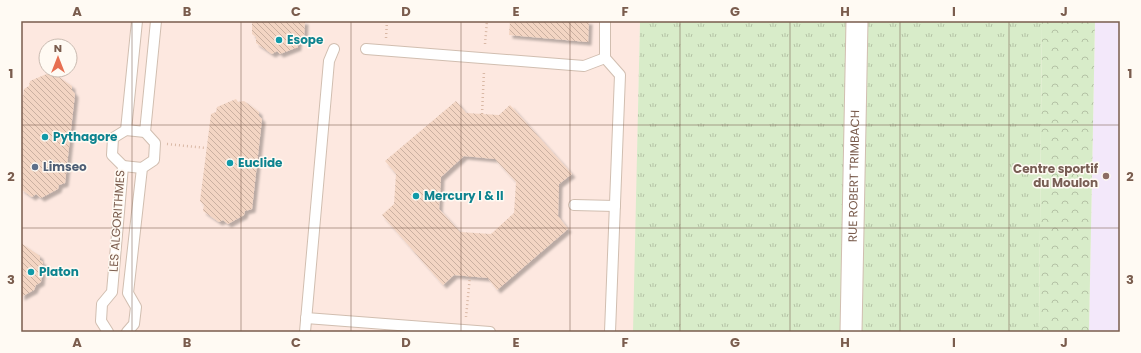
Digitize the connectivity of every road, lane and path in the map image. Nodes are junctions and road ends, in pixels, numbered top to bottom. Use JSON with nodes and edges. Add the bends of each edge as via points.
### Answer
{"nodes":[{"id":1,"x":137,"y":21,"type":"edge"},
{"id":2,"x":156,"y":21,"type":"edge"},
{"id":3,"x":487,"y":21,"type":"edge"},
{"id":4,"x":605,"y":21,"type":"edge"},
{"id":5,"x":857,"y":21,"type":"edge"},
{"id":6,"x":334,"y":49,"type":"dead end"},
{"id":7,"x":366,"y":49,"type":"dead end"},
{"id":8,"x":484,"y":58,"type":"junction"},
{"id":9,"x":605,"y":58,"type":"junction"},
{"id":10,"x":482,"y":114,"type":"dead end"},
{"id":11,"x":126,"y":130,"type":"junction"},
{"id":12,"x":145,"y":132,"type":"junction"},
{"id":13,"x":71,"y":134,"type":"dead end"},
{"id":14,"x":113,"y":138,"type":"junction"},
{"id":15,"x":155,"y":143,"type":"junction"},
{"id":16,"x":206,"y":148,"type":"dead end"},
{"id":17,"x":123,"y":166,"type":"junction"},
{"id":18,"x":142,"y":168,"type":"junction"},
{"id":19,"x":574,"y":205,"type":"dead end"},
{"id":20,"x":615,"y":206,"type":"junction"},
{"id":21,"x":470,"y":276,"type":"dead end"},
{"id":22,"x":112,"y":292,"type":"junction"},
{"id":23,"x":128,"y":293,"type":"junction"},
{"id":24,"x":306,"y":318,"type":"junction"},
{"id":25,"x":465,"y":330,"type":"junction"},
{"id":26,"x":108,"y":332,"type":"edge"},
{"id":27,"x":127,"y":332,"type":"edge"},
{"id":28,"x":305,"y":332,"type":"edge"},
{"id":29,"x":490,"y":332,"type":"edge"},
{"id":30,"x":610,"y":332,"type":"edge"},
{"id":31,"x":851,"y":332,"type":"edge"}],
"edges":[{"from":1,"to":11,"type":"lane"},
{"from":2,"to":12,"type":"lane"},
{"from":3,"to":8,"type":"path"},
{"from":4,"to":9,"type":"lane"},
{"from":5,"to":31,"type":"street","name":"RUE ROBERT TRIMBACH"},
{"from":6,"to":24,"type":"lane","via":[[329,61]]},
{"from":7,"to":8,"type":"lane"},
{"from":8,"to":9,"type":"lane","via":[[584,66]]},
{"from":8,"to":10,"type":"path"},
{"from":9,"to":20,"type":"lane","via":[[620,75]]},
{"from":11,"to":12,"type":"lane"},
{"from":11,"to":14,"type":"lane"},
{"from":12,"to":15,"type":"lane"},
{"from":13,"to":14,"type":"path"},
{"from":14,"to":17,"type":"lane","name":"LES ALGORITHMES","via":[[112,155]]},
{"from":15,"to":16,"type":"path"},
{"from":15,"to":18,"type":"lane","name":"LES ALGORITHMES","via":[[154,160]]},
{"from":17,"to":18,"type":"lane"},
{"from":17,"to":22,"type":"lane","name":"LES ALGORITHMES"},
{"from":18,"to":23,"type":"lane","name":"LES ALGORITHMES"},
{"from":19,"to":20,"type":"lane"},
{"from":20,"to":30,"type":"lane"},
{"from":21,"to":25,"type":"path"},
{"from":22,"to":23,"type":"lane"},
{"from":22,"to":26,"type":"lane","name":"LES ALGORITHMES","via":[[102,304],[101,321]]},
{"from":23,"to":27,"type":"lane","name":"LES ALGORITHMES","via":[[136,307],[134,324]]},
{"from":24,"to":25,"type":"lane"},
{"from":24,"to":28,"type":"lane"},
{"from":25,"to":29,"type":"lane"}]}
